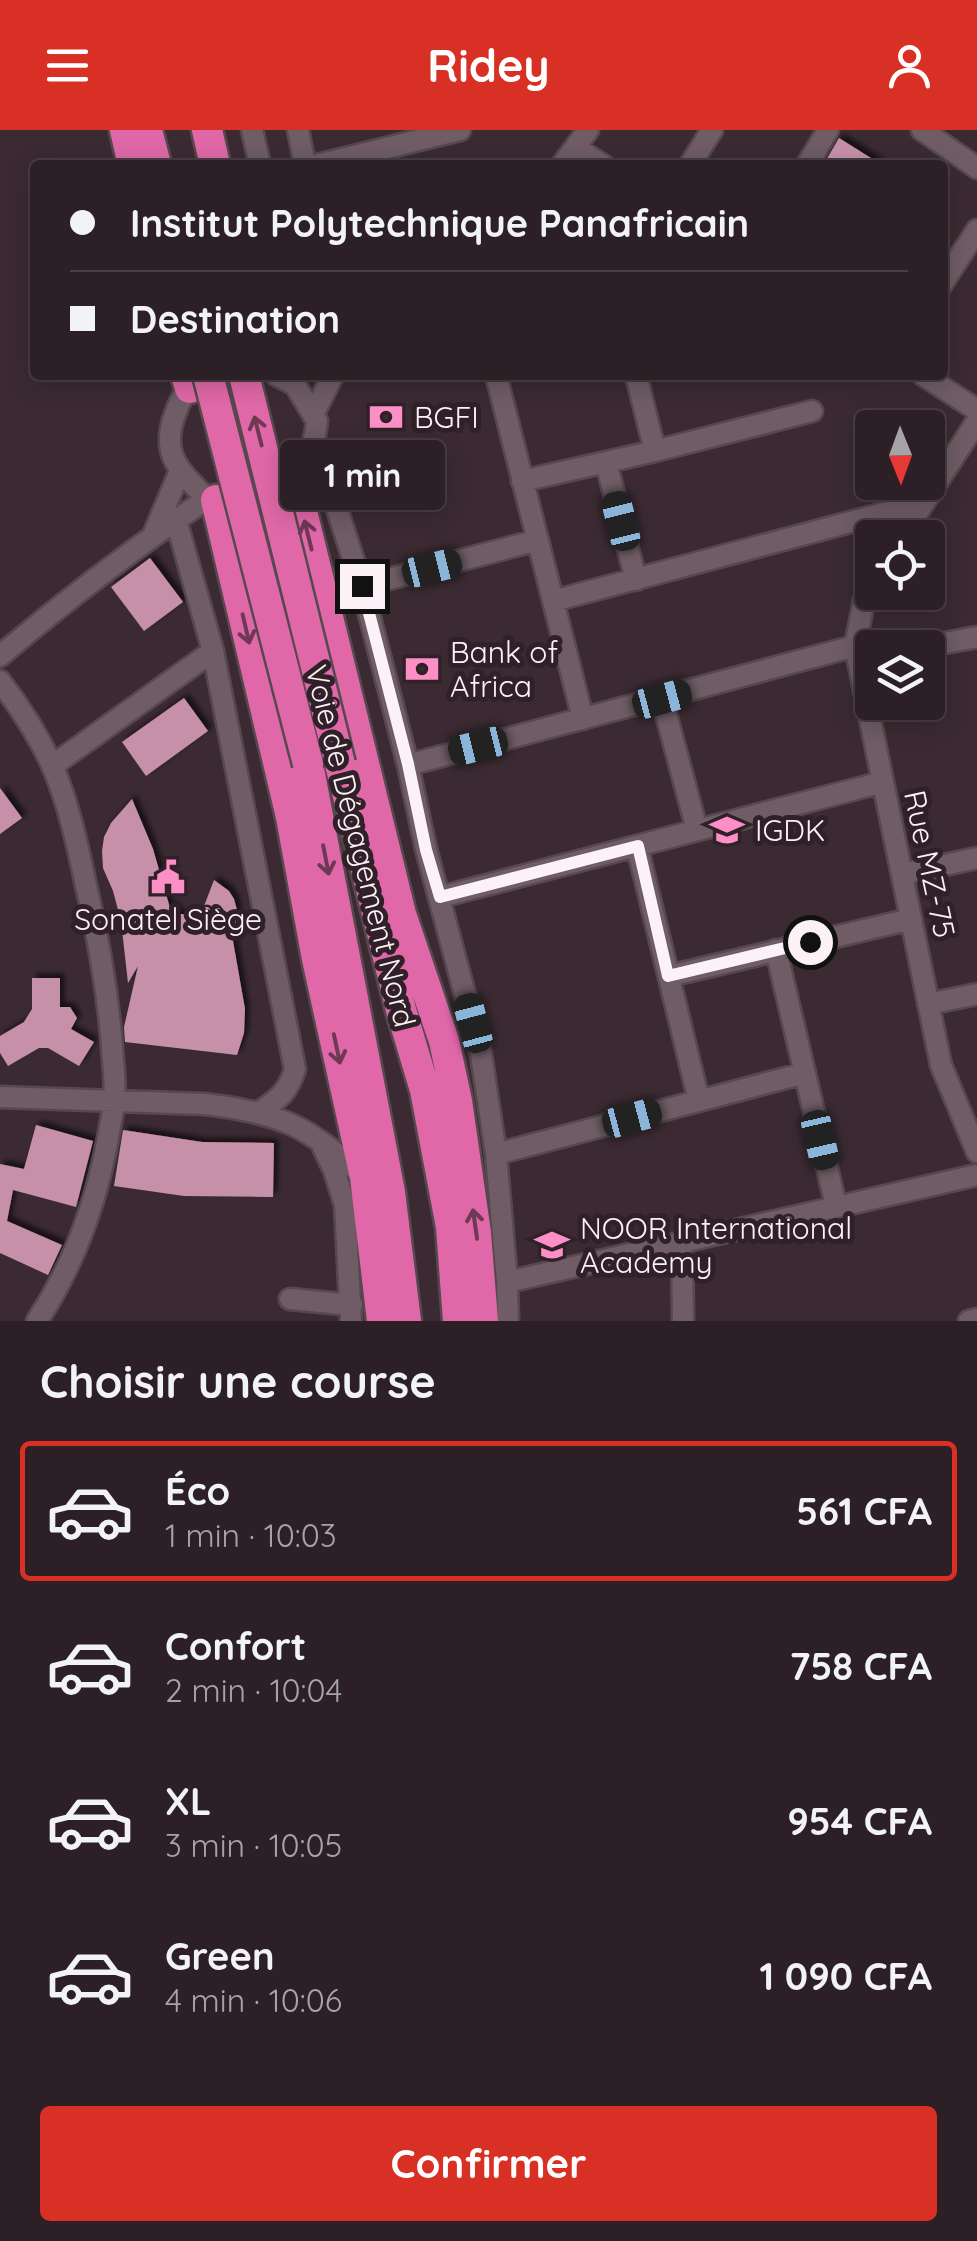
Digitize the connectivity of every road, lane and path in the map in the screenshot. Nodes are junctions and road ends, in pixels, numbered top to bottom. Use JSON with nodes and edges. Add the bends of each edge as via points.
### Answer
{"nodes":[{"id":1,"x":125,"y":130,"type":"edge"},
{"id":2,"x":147,"y":130,"type":"edge"},
{"id":3,"x":186,"y":130,"type":"edge"},
{"id":4,"x":207,"y":130,"type":"edge"},
{"id":5,"x":252,"y":130,"type":"edge"},
{"id":6,"x":298,"y":130,"type":"edge"},
{"id":7,"x":460,"y":130,"type":"edge"},
{"id":8,"x":712,"y":130,"type":"edge"},
{"id":9,"x":828,"y":130,"type":"edge"},
{"id":10,"x":922,"y":130,"type":"edge"},
{"id":11,"x":582,"y":139,"type":"edge"},
{"id":12,"x":133,"y":160,"type":"edge"},
{"id":13,"x":155,"y":160,"type":"edge"},
{"id":14,"x":193,"y":160,"type":"edge"},
{"id":15,"x":214,"y":160,"type":"edge"},
{"id":16,"x":259,"y":160,"type":"edge"},
{"id":17,"x":304,"y":160,"type":"edge"},
{"id":18,"x":337,"y":160,"type":"edge"},
{"id":19,"x":566,"y":160,"type":"edge"},
{"id":20,"x":598,"y":160,"type":"edge"},
{"id":21,"x":693,"y":160,"type":"edge"},
{"id":22,"x":810,"y":160,"type":"edge"},
{"id":23,"x":977,"y":168,"type":"edge"},
{"id":24,"x":977,"y":230,"type":"edge"},
{"id":25,"x":949,"y":260,"type":"edge"},
{"id":26,"x":193,"y":380,"type":"edge"},
{"id":27,"x":194,"y":380,"type":"edge"},
{"id":28,"x":245,"y":380,"type":"edge"},
{"id":29,"x":287,"y":380,"type":"edge"},
{"id":30,"x":330,"y":380,"type":"edge"},
{"id":31,"x":497,"y":380,"type":"edge"},
{"id":32,"x":637,"y":380,"type":"edge"},
{"id":33,"x":931,"y":380,"type":"edge"},
{"id":34,"x":977,"y":410,"type":"edge"},
{"id":35,"x":812,"y":411,"type":"dead end"},
{"id":36,"x":313,"y":415,"type":"junction"},
{"id":37,"x":977,"y":421,"type":"edge"},
{"id":38,"x":314,"y":438,"type":"junction"},
{"id":39,"x":656,"y":451,"type":"junction"},
{"id":40,"x":606,"y":462,"type":"junction"},
{"id":41,"x":180,"y":471,"type":"junction"},
{"id":42,"x":294,"y":480,"type":"junction"},
{"id":43,"x":522,"y":481,"type":"junction"},
{"id":44,"x":212,"y":500,"type":"junction"},
{"id":45,"x":922,"y":504,"type":"junction"},
{"id":46,"x":176,"y":520,"type":"junction"},
{"id":47,"x":912,"y":520,"type":"edge"},
{"id":48,"x":154,"y":535,"type":"junction"},
{"id":49,"x":538,"y":540,"type":"junction"},
{"id":50,"x":636,"y":580,"type":"junction"},
{"id":51,"x":362,"y":586,"type":"junction"},
{"id":52,"x":553,"y":601,"type":"junction"},
{"id":53,"x":977,"y":637,"type":"edge"},
{"id":54,"x":945,"y":643,"type":"edge"},
{"id":55,"x":213,"y":650,"type":"junction"},
{"id":56,"x":855,"y":655,"type":"edge"},
{"id":57,"x":0,"y":656,"type":"edge"},
{"id":58,"x":0,"y":682,"type":"edge"},
{"id":59,"x":662,"y":699,"type":"junction"},
{"id":60,"x":583,"y":719,"type":"junction"},
{"id":61,"x":872,"y":720,"type":"edge"},
{"id":62,"x":408,"y":764,"type":"junction"},
{"id":63,"x":52,"y":766,"type":"junction"},
{"id":64,"x":882,"y":782,"type":"junction"},
{"id":65,"x":697,"y":830,"type":"junction"},
{"id":66,"x":638,"y":846,"type":"junction"},
{"id":67,"x":977,"y":858,"type":"edge"},
{"id":68,"x":902,"y":874,"type":"junction"},
{"id":69,"x":305,"y":896,"type":"junction"},
{"id":70,"x":440,"y":897,"type":"junction"},
{"id":71,"x":911,"y":919,"type":"junction"},
{"id":72,"x":776,"y":950,"type":"junction"},
{"id":73,"x":415,"y":958,"type":"junction"},
{"id":74,"x":668,"y":976,"type":"junction"},
{"id":75,"x":977,"y":994,"type":"edge"},
{"id":76,"x":928,"y":1004,"type":"junction"},
{"id":77,"x":360,"y":1026,"type":"junction"},
{"id":78,"x":805,"y":1074,"type":"junction"},
{"id":79,"x":425,"y":1090,"type":"junction"},
{"id":80,"x":0,"y":1097,"type":"edge"},
{"id":81,"x":114,"y":1100,"type":"junction"},
{"id":82,"x":699,"y":1101,"type":"junction"},
{"id":83,"x":258,"y":1113,"type":"junction"},
{"id":84,"x":320,"y":1141,"type":"junction"},
{"id":85,"x":977,"y":1152,"type":"edge"},
{"id":86,"x":496,"y":1154,"type":"junction"},
{"id":87,"x":977,"y":1175,"type":"edge"},
{"id":88,"x":365,"y":1177,"type":"junction"},
{"id":89,"x":836,"y":1206,"type":"junction"},
{"id":90,"x":682,"y":1242,"type":"junction"},
{"id":91,"x":507,"y":1282,"type":"junction"},
{"id":92,"x":290,"y":1299,"type":"dead end"},
{"id":93,"x":352,"y":1313,"type":"edge"},
{"id":94,"x":977,"y":1319,"type":"edge"},
{"id":95,"x":398,"y":1320,"type":"edge"},
{"id":96,"x":37,"y":1321,"type":"edge"},
{"id":97,"x":458,"y":1321,"type":"edge"},
{"id":98,"x":483,"y":1321,"type":"edge"},
{"id":99,"x":508,"y":1321,"type":"edge"},
{"id":100,"x":683,"y":1321,"type":"edge"},
{"id":101,"x":968,"y":1321,"type":"edge"}],
"edges":[{"from":1,"to":12,"type":"highway"},
{"from":2,"to":13,"type":"highway"},
{"from":3,"to":14,"type":"highway"},
{"from":4,"to":15,"type":"highway"},
{"from":5,"to":16,"type":"street"},
{"from":6,"to":17,"type":"street"},
{"from":7,"to":18,"type":"street"},
{"from":8,"to":21,"type":"street"},
{"from":9,"to":22,"type":"street"},
{"from":10,"to":23,"type":"street"},
{"from":11,"to":19,"type":"street"},
{"from":11,"to":20,"type":"street"},
{"from":24,"to":25,"type":"street"},
{"from":26,"to":41,"type":"street","via":[[170,428],[168,448]]},
{"from":27,"to":77,"type":"highway","name":"Voie de Dégagement Nord","one_way":true,"bridge":true,"via":[[308,764]]},
{"from":79,"to":28,"type":"highway","name":"Voie de Dégagement Nord","one_way":true,"bridge":true},
{"from":29,"to":36,"type":"street"},
{"from":30,"to":36,"type":"street"},
{"from":31,"to":43,"type":"street"},
{"from":32,"to":39,"type":"street"},
{"from":33,"to":34,"type":"street"},
{"from":35,"to":39,"type":"street"},
{"from":36,"to":38,"type":"street"},
{"from":37,"to":45,"type":"street"},
{"from":38,"to":42,"type":"street","via":[[311,464]]},
{"from":38,"to":51,"type":"street"},
{"from":39,"to":40,"type":"street"},
{"from":40,"to":43,"type":"street"},
{"from":40,"to":50,"type":"street"},
{"from":41,"to":44,"type":"street"},
{"from":41,"to":48,"type":"street"},
{"from":42,"to":44,"type":"street","via":[[230,501]]},
{"from":73,"to":42,"type":"highway","one_way":true},
{"from":43,"to":49,"type":"street"},
{"from":44,"to":46,"type":"street"},
{"from":44,"to":69,"type":"highway","one_way":true},
{"from":45,"to":47,"type":"street"},
{"from":45,"to":50,"type":"street"},
{"from":46,"to":48,"type":"street"},
{"from":46,"to":55,"type":"street"},
{"from":48,"to":57,"type":"street"},
{"from":49,"to":51,"type":"street"},
{"from":49,"to":52,"type":"street"},
{"from":50,"to":52,"type":"street"},
{"from":51,"to":62,"type":"street"},
{"from":52,"to":60,"type":"street"},
{"from":53,"to":54,"type":"street"},
{"from":55,"to":63,"type":"street"},
{"from":55,"to":83,"type":"street","via":[[295,1069],[290,1085]]},
{"from":56,"to":59,"type":"street"},
{"from":58,"to":63,"type":"street"},
{"from":59,"to":60,"type":"street"},
{"from":59,"to":65,"type":"street"},
{"from":60,"to":62,"type":"street"},
{"from":61,"to":64,"type":"street","name":"Rue MZ-75"},
{"from":62,"to":70,"type":"street"},
{"from":63,"to":81,"type":"street","via":[[98,937]]},
{"from":64,"to":65,"type":"street"},
{"from":64,"to":68,"type":"street","name":"Rue MZ-75"},
{"from":65,"to":66,"type":"street"},
{"from":66,"to":70,"type":"street"},
{"from":66,"to":74,"type":"street"},
{"from":67,"to":68,"type":"street"},
{"from":68,"to":71,"type":"street","name":"Rue MZ-75"},
{"from":69,"to":77,"type":"highway"},
{"from":69,"to":88,"type":"highway","one_way":true},
{"from":70,"to":86,"type":"street","via":[[481,1054]]},
{"from":71,"to":72,"type":"street"},
{"from":71,"to":76,"type":"street","name":"Rue MZ-75"},
{"from":72,"to":74,"type":"street"},
{"from":72,"to":78,"type":"street"},
{"from":73,"to":79,"type":"highway"},
{"from":98,"to":73,"type":"highway","one_way":true,"via":[[457,1100]]},
{"from":74,"to":82,"type":"street"},
{"from":75,"to":76,"type":"street"},
{"from":76,"to":85,"type":"street","name":"Rue MZ-75","via":[[941,1065]]},
{"from":77,"to":95,"type":"highway","name":"Voie de Dégagement Nord","via":[[390,1192]]},
{"from":78,"to":82,"type":"street"},
{"from":78,"to":89,"type":"street"},
{"from":79,"to":97,"type":"highway","name":"Voie de Dégagement Nord","via":[[451,1227]]},
{"from":80,"to":81,"type":"street"},
{"from":81,"to":83,"type":"street"},
{"from":81,"to":96,"type":"street","via":[[92,1210]]},
{"from":82,"to":86,"type":"street"},
{"from":83,"to":84,"type":"street"},
{"from":84,"to":88,"type":"street"},
{"from":84,"to":93,"type":"street","via":[[345,1205]]},
{"from":86,"to":91,"type":"street"},
{"from":87,"to":89,"type":"street"},
{"from":88,"to":95,"type":"highway"},
{"from":89,"to":90,"type":"street"},
{"from":90,"to":91,"type":"street"},
{"from":90,"to":100,"type":"street"},
{"from":91,"to":99,"type":"street"},
{"from":92,"to":93,"type":"street"},
{"from":94,"to":101,"type":"street"}]}
